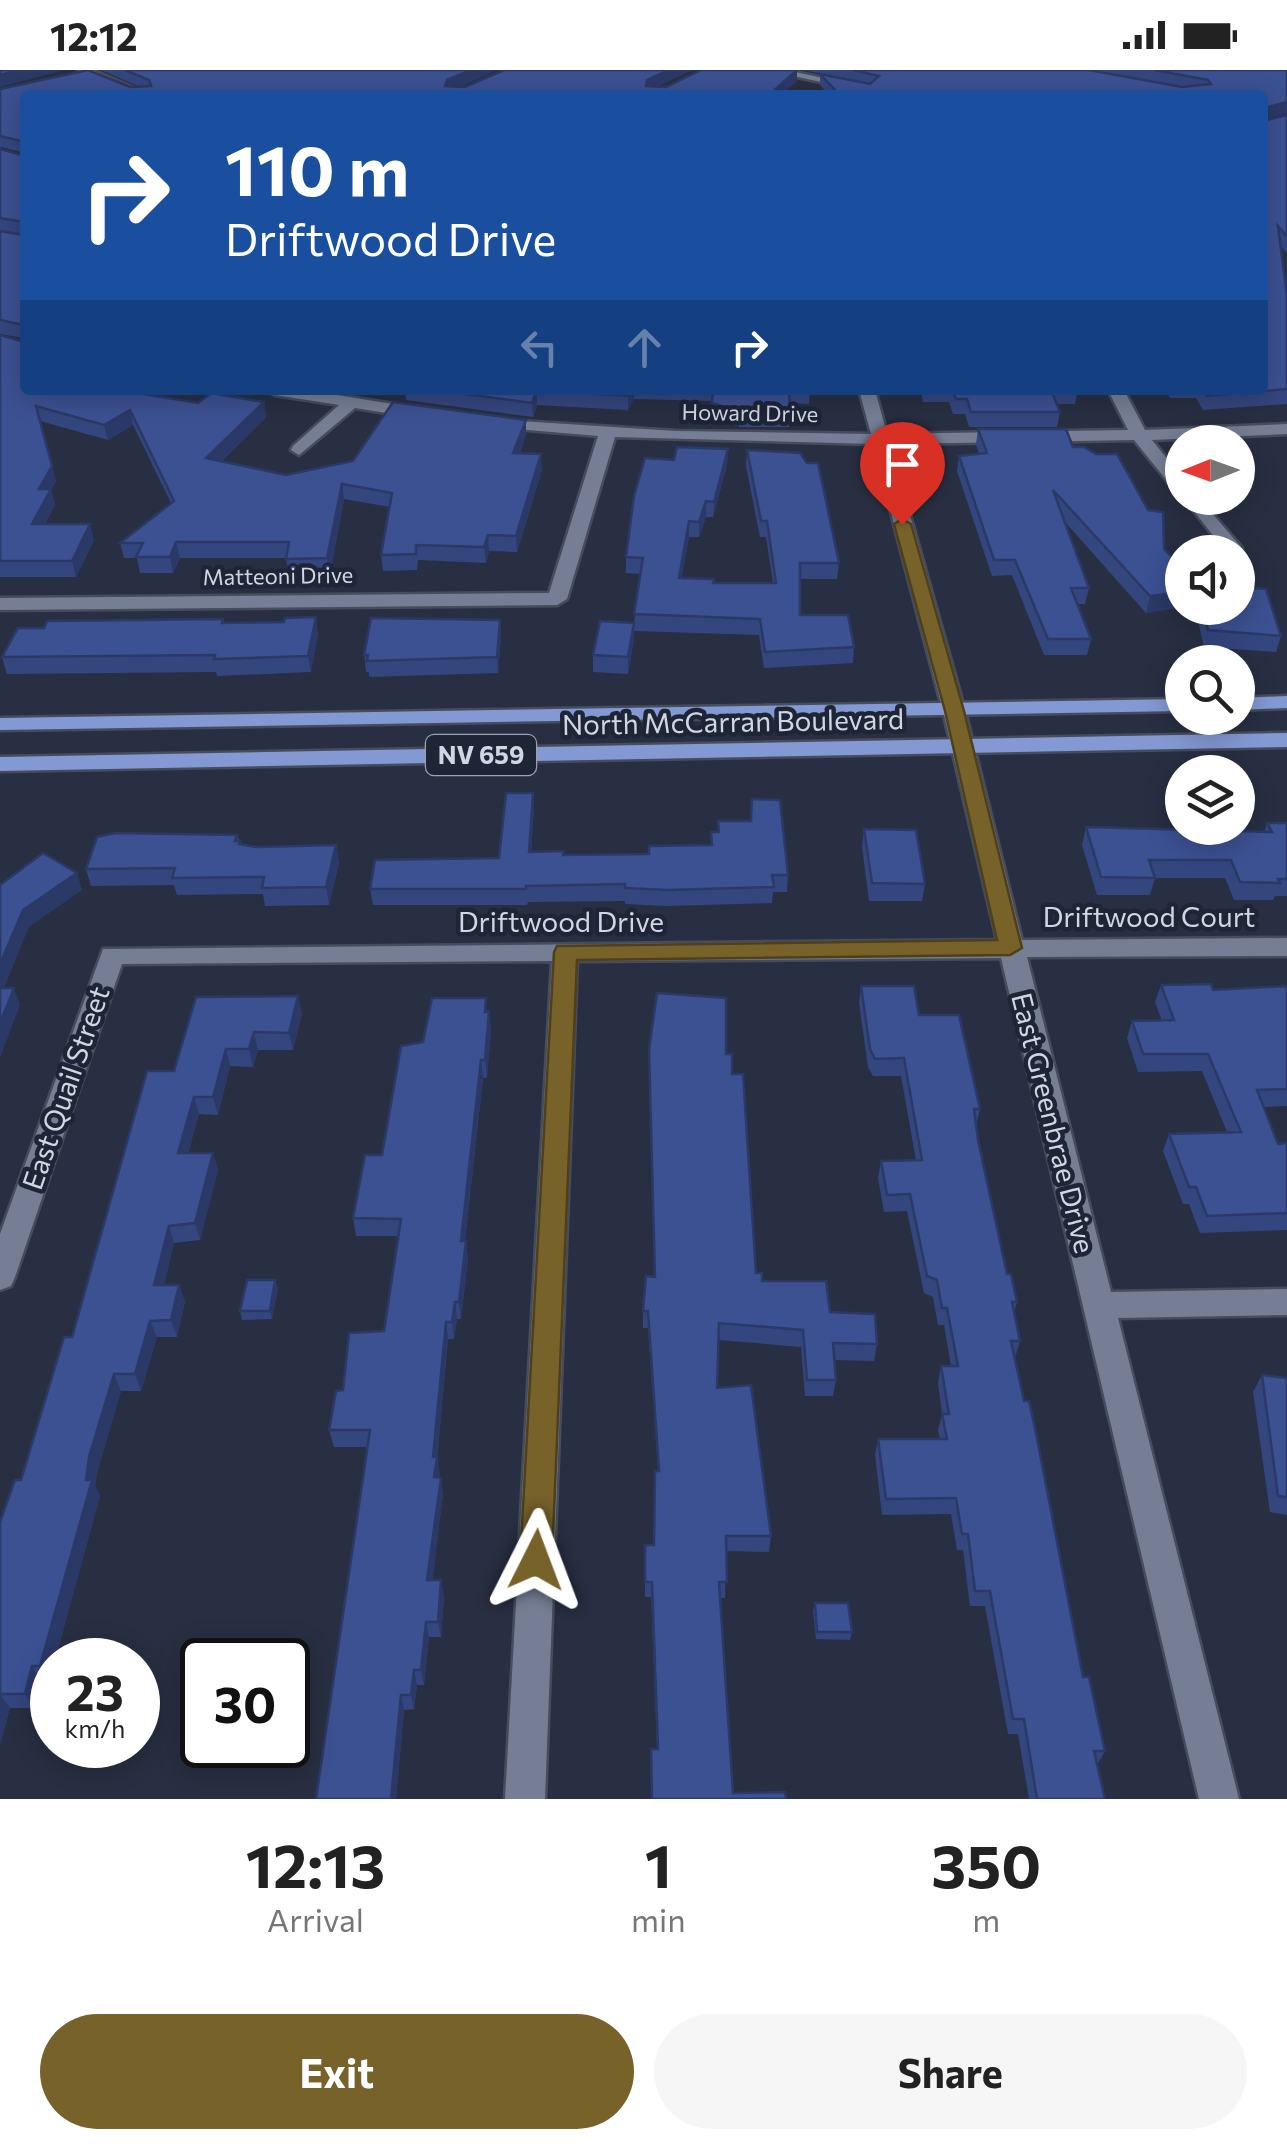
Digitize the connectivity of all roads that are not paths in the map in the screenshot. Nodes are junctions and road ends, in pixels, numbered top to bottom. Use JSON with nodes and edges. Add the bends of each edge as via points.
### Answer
{"nodes":[{"id":1,"x":769,"y":70,"type":"edge"},
{"id":2,"x":83,"y":74,"type":"edge"},
{"id":3,"x":870,"y":89,"type":"edge"},
{"id":4,"x":129,"y":90,"type":"edge"},
{"id":5,"x":305,"y":395,"type":"edge"},
{"id":6,"x":868,"y":395,"type":"edge"},
{"id":7,"x":1119,"y":395,"type":"edge"},
{"id":8,"x":351,"y":403,"type":"junction"},
{"id":9,"x":428,"y":414,"type":"edge"},
{"id":10,"x":481,"y":420,"type":"edge"},
{"id":11,"x":1287,"y":429,"type":"edge"},
{"id":12,"x":608,"y":432,"type":"junction"},
{"id":13,"x":1139,"y":435,"type":"junction"},
{"id":14,"x":878,"y":437,"type":"junction"},
{"id":15,"x":300,"y":450,"type":"dead end"},
{"id":16,"x":1165,"y":467,"type":"edge"},
{"id":17,"x":1204,"y":515,"type":"edge"},
{"id":18,"x":1221,"y":535,"type":"edge"},
{"id":19,"x":0,"y":604,"type":"edge"},
{"id":20,"x":1287,"y":702,"type":"edge"},
{"id":21,"x":1255,"y":703,"type":"edge"},
{"id":22,"x":1165,"y":705,"type":"edge"},
{"id":23,"x":954,"y":711,"type":"junction"},
{"id":24,"x":0,"y":724,"type":"edge"},
{"id":25,"x":1287,"y":740,"type":"edge"},
{"id":26,"x":963,"y":748,"type":"junction"},
{"id":27,"x":0,"y":764,"type":"edge"},
{"id":28,"x":1287,"y":947,"type":"edge"},
{"id":29,"x":1010,"y":948,"type":"junction"},
{"id":30,"x":566,"y":952,"type":"junction"},
{"id":31,"x":112,"y":955,"type":"joint"},
{"id":32,"x":0,"y":1277,"type":"edge"},
{"id":33,"x":1287,"y":1302,"type":"edge"},
{"id":34,"x":1098,"y":1304,"type":"junction"},
{"id":35,"x":525,"y":1799,"type":"edge"},
{"id":36,"x":1219,"y":1799,"type":"edge"}],
"edges":[{"from":1,"to":3,"type":"street"},
{"from":2,"to":4,"type":"street"},
{"from":5,"to":8,"type":"street"},
{"from":6,"to":14,"type":"street","name":"East Greenbrae Drive"},
{"from":7,"to":13,"type":"street"},
{"from":8,"to":9,"type":"street"},
{"from":8,"to":15,"type":"street"},
{"from":10,"to":12,"type":"street","name":"Howard Drive"},
{"from":11,"to":13,"type":"street","name":"Howard Drive"},
{"from":12,"to":14,"type":"street","name":"Howard Drive"},
{"from":12,"to":19,"type":"street","name":"Matteoni Drive","via":[[557,599]]},
{"from":13,"to":14,"type":"street","name":"Howard Drive"},
{"from":13,"to":16,"type":"street"},
{"from":14,"to":23,"type":"street","name":"East Greenbrae Drive"},
{"from":17,"to":18,"type":"street"},
{"from":20,"to":21,"type":"main road"},
{"from":22,"to":23,"type":"main road","name":"North McCarran Boulevard","number":"NV 659"},
{"from":23,"to":24,"type":"main road","name":"North McCarran Boulevard","number":"NV 659"},
{"from":23,"to":26,"type":"street","name":"East Greenbrae Drive"},
{"from":25,"to":26,"type":"main road","name":"North McCarran Boulevard","number":"NV 659"},
{"from":26,"to":27,"type":"main road","name":"North McCarran Boulevard","number":"NV 659"},
{"from":26,"to":29,"type":"street","name":"East Greenbrae Drive"},
{"from":28,"to":29,"type":"street","name":"Driftwood Court"},
{"from":29,"to":30,"type":"street","name":"Driftwood Drive"},
{"from":29,"to":34,"type":"street","name":"East Greenbrae Drive"},
{"from":30,"to":31,"type":"street","name":"Driftwood Drive"},
{"from":30,"to":35,"type":"street"},
{"from":31,"to":32,"type":"street","name":"East Quail Street"},
{"from":33,"to":34,"type":"street"},
{"from":34,"to":36,"type":"street","name":"East Greenbrae Drive"}]}
